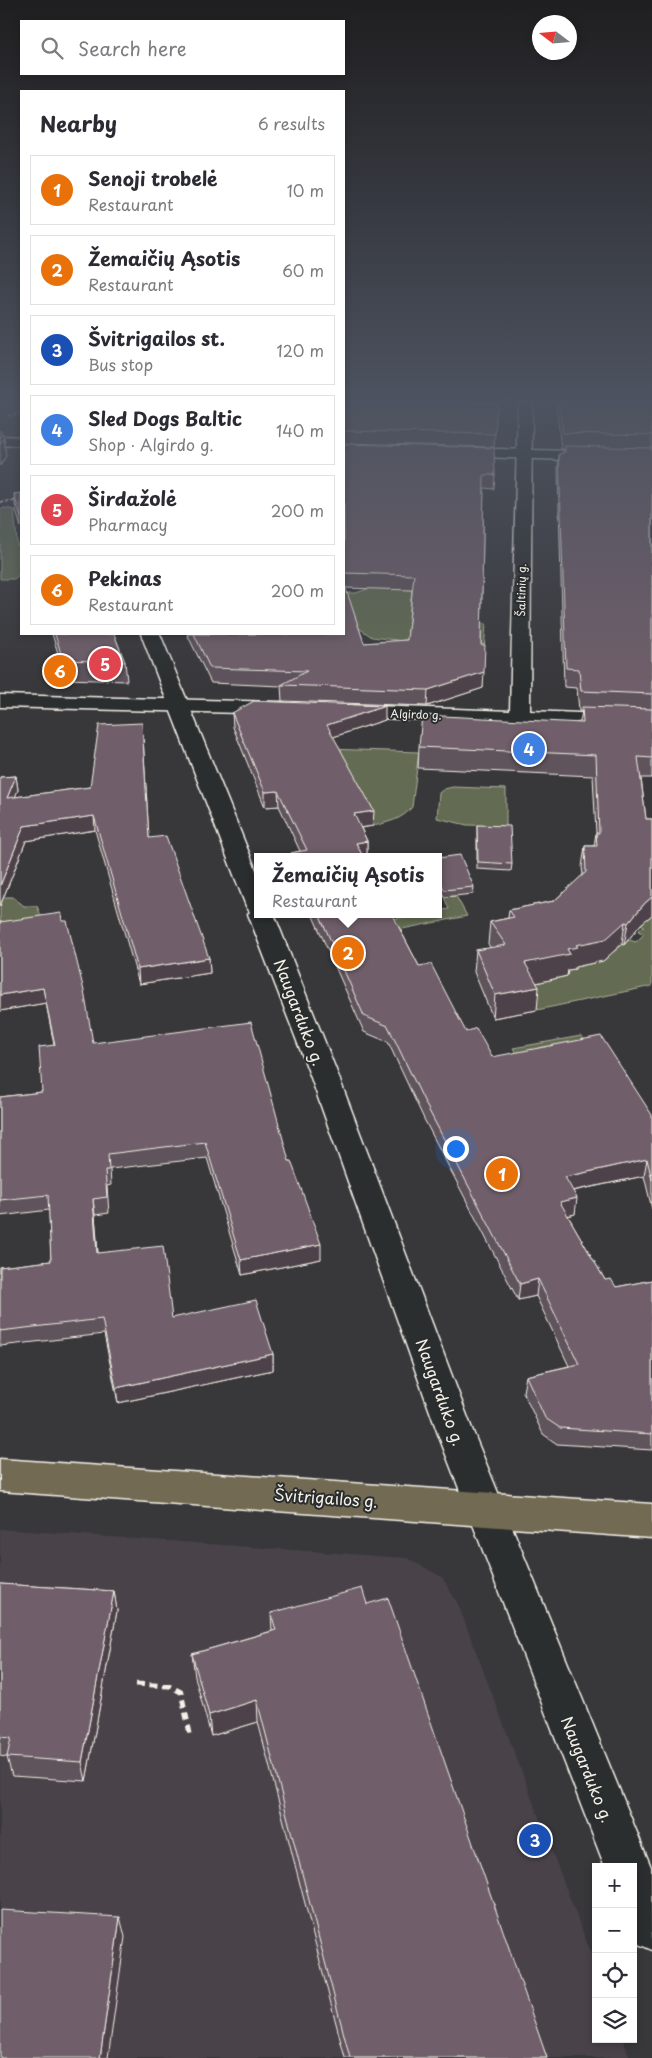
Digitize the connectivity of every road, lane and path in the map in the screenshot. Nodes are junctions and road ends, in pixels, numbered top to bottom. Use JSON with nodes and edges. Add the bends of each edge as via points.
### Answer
{"nodes":[{"id":1,"x":524,"y":499,"type":"edge"},
{"id":2,"x":20,"y":500,"type":"edge"},
{"id":3,"x":0,"y":502,"type":"edge"},
{"id":4,"x":150,"y":635,"type":"edge"},
{"id":5,"x":0,"y":701,"type":"edge"},
{"id":6,"x":177,"y":706,"type":"junction"},
{"id":7,"x":520,"y":718,"type":"junction"},
{"id":8,"x":652,"y":722,"type":"edge"},
{"id":9,"x":254,"y":896,"type":"edge"},
{"id":10,"x":263,"y":918,"type":"edge"},
{"id":11,"x":0,"y":1475,"type":"edge"},
{"id":12,"x":484,"y":1508,"type":"junction"},
{"id":13,"x":652,"y":1521,"type":"edge"},
{"id":14,"x":136,"y":1684,"type":"dead end"},
{"id":15,"x":191,"y":1738,"type":"dead end"},
{"id":16,"x":626,"y":1863,"type":"edge"},
{"id":17,"x":637,"y":1891,"type":"edge"},
{"id":18,"x":652,"y":1927,"type":"edge"}],
"edges":[{"from":1,"to":7,"type":"main road","name":"Šaltinių g."},
{"from":2,"to":3,"type":"path"},
{"from":4,"to":6,"type":"main road"},
{"from":5,"to":6,"type":"main road","name":"Algirdo g."},
{"from":6,"to":7,"type":"main road","name":"Algirdo g."},
{"from":6,"to":9,"type":"main road"},
{"from":7,"to":8,"type":"main road","name":"Algirdo g."},
{"from":10,"to":12,"type":"main road","name":"Naugarduko g."},
{"from":11,"to":12,"type":"main road","name":"Švitrigailos g."},
{"from":12,"to":13,"type":"main road","name":"Švitrigailos g."},
{"from":12,"to":16,"type":"main road","name":"Naugarduko g."},
{"from":14,"to":15,"type":"path","via":[[169,1686],[181,1692]]},
{"from":17,"to":18,"type":"main road"}]}
